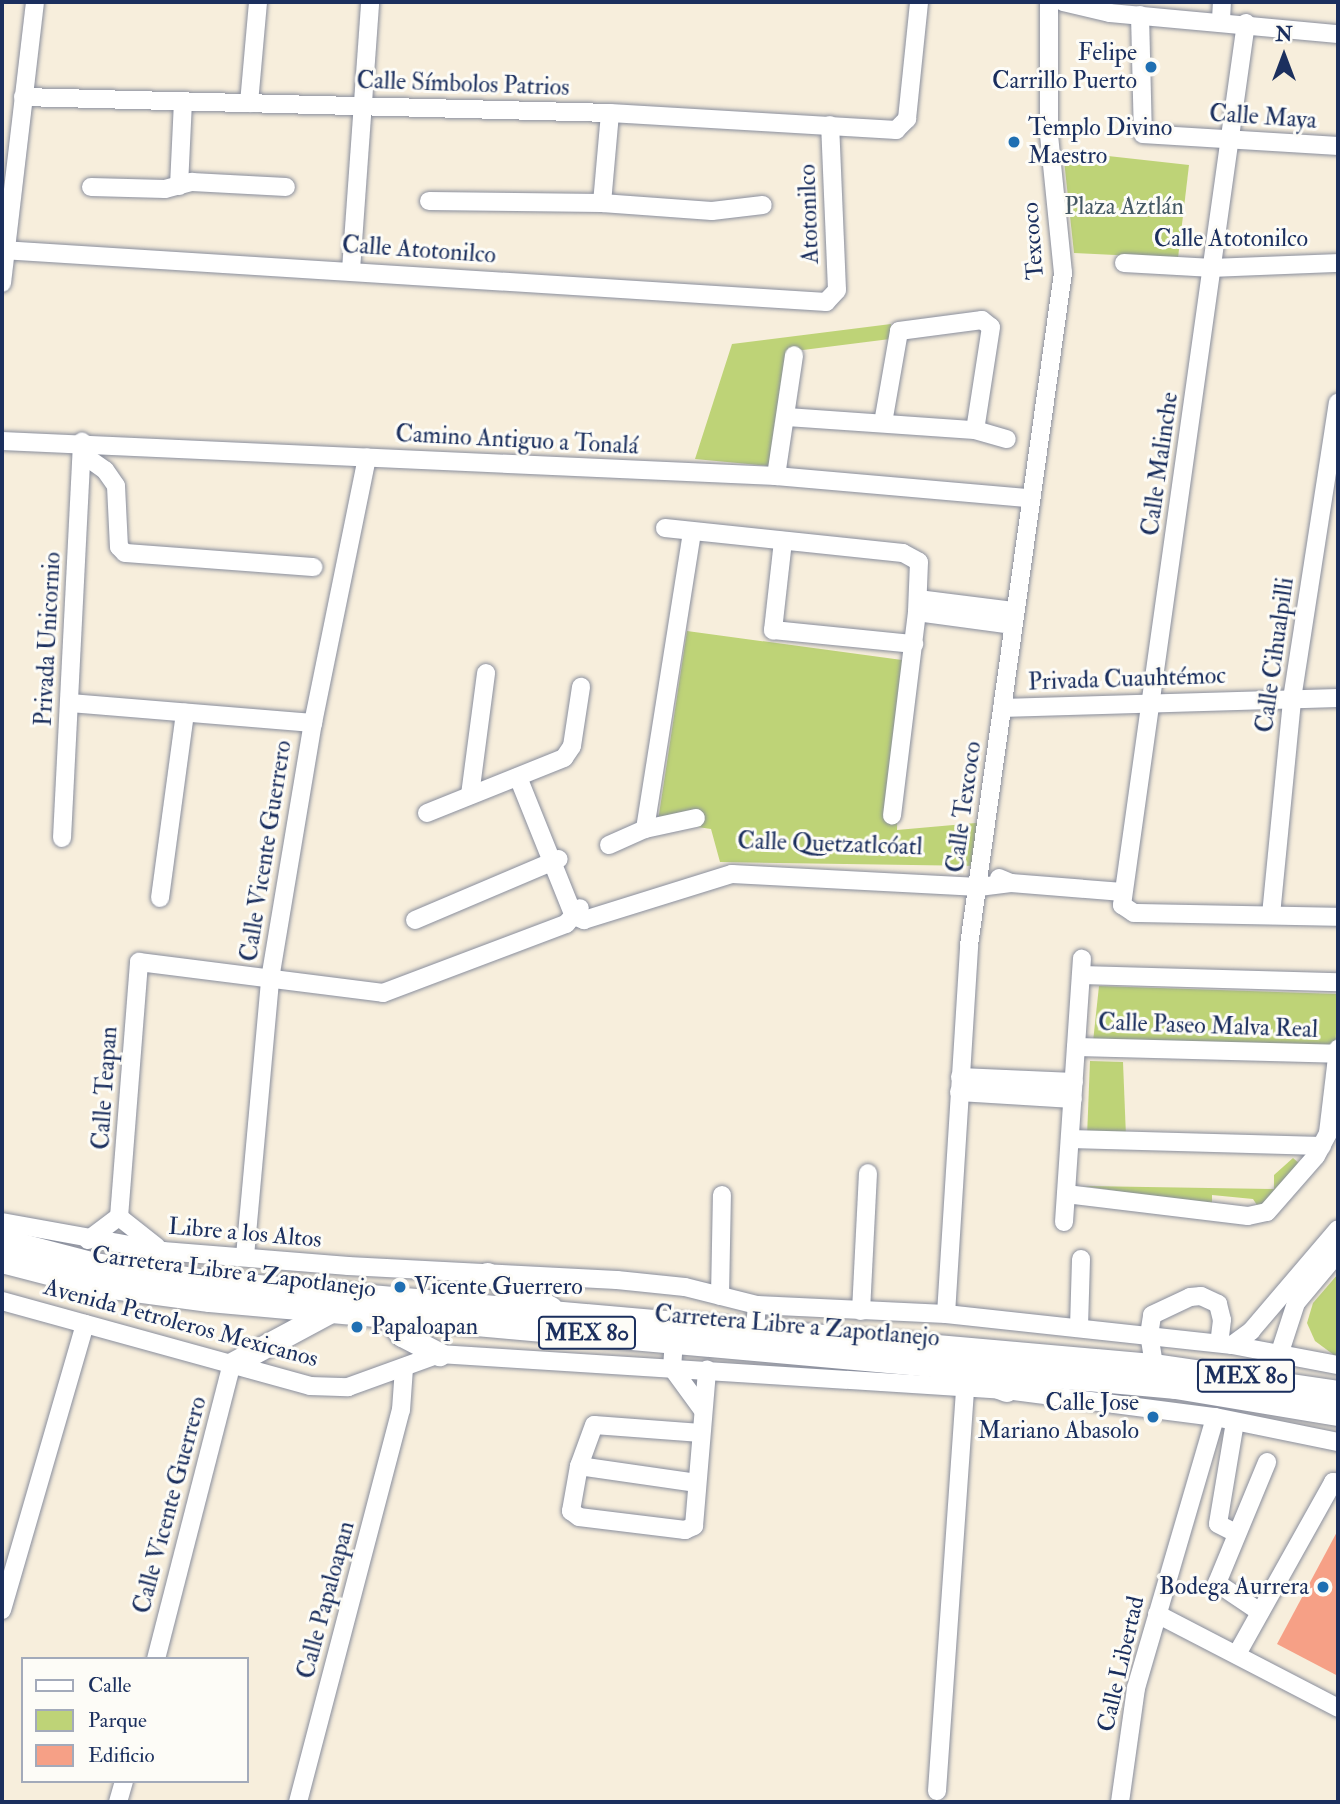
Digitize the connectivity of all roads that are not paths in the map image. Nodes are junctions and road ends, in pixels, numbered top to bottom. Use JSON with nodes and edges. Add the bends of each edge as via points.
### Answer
{"nodes":[{"id":1,"x":35,"y":2,"type":"edge"},
{"id":2,"x":258,"y":2,"type":"edge"},
{"id":3,"x":370,"y":2,"type":"edge"},
{"id":4,"x":919,"y":2,"type":"edge"},
{"id":5,"x":1049,"y":2,"type":"edge"},
{"id":6,"x":1063,"y":2,"type":"edge"},
{"id":7,"x":1223,"y":2,"type":"edge"},
{"id":8,"x":1140,"y":15,"type":"junction"},
{"id":9,"x":1221,"y":20,"type":"junction"},
{"id":10,"x":1246,"y":23,"type":"junction"},
{"id":11,"x":1338,"y":34,"type":"edge"},
{"id":12,"x":23,"y":97,"type":"junction"},
{"id":13,"x":183,"y":102,"type":"junction"},
{"id":14,"x":248,"y":103,"type":"junction"},
{"id":15,"x":362,"y":105,"type":"junction"},
{"id":16,"x":610,"y":113,"type":"junction"},
{"id":17,"x":830,"y":125,"type":"junction"},
{"id":18,"x":1233,"y":136,"type":"junction"},
{"id":19,"x":1338,"y":146,"type":"edge"},
{"id":20,"x":179,"y":186,"type":"junction"},
{"id":21,"x":91,"y":187,"type":"dead end"},
{"id":22,"x":286,"y":187,"type":"dead end"},
{"id":23,"x":429,"y":201,"type":"dead end"},
{"id":24,"x":602,"y":204,"type":"junction"},
{"id":25,"x":763,"y":205,"type":"dead end"},
{"id":26,"x":4,"y":250,"type":"edge"},
{"id":27,"x":1124,"y":263,"type":"dead end"},
{"id":28,"x":1338,"y":263,"type":"edge"},
{"id":29,"x":1213,"y":268,"type":"junction"},
{"id":30,"x":351,"y":270,"type":"junction"},
{"id":31,"x":2,"y":283,"type":"edge"},
{"id":32,"x":832,"y":300,"type":"joint"},
{"id":33,"x":1059,"y":309,"type":"joint"},
{"id":34,"x":794,"y":355,"type":"dead end"},
{"id":35,"x":1338,"y":403,"type":"edge"},
{"id":36,"x":787,"y":417,"type":"junction"},
{"id":37,"x":883,"y":424,"type":"junction"},
{"id":38,"x":975,"y":430,"type":"junction"},
{"id":39,"x":1007,"y":439,"type":"dead end"},
{"id":40,"x":2,"y":441,"type":"edge"},
{"id":41,"x":82,"y":448,"type":"junction"},
{"id":42,"x":367,"y":457,"type":"junction"},
{"id":43,"x":776,"y":476,"type":"junction"},
{"id":44,"x":1029,"y":498,"type":"junction"},
{"id":45,"x":665,"y":528,"type":"dead end"},
{"id":46,"x":692,"y":531,"type":"junction"},
{"id":47,"x":783,"y":541,"type":"junction"},
{"id":48,"x":313,"y":567,"type":"dead end"},
{"id":49,"x":918,"y":606,"type":"junction"},
{"id":50,"x":1014,"y":618,"type":"junction"},
{"id":51,"x":914,"y":644,"type":"junction"},
{"id":52,"x":486,"y":673,"type":"dead end"},
{"id":53,"x":581,"y":687,"type":"dead end"},
{"id":54,"x":1338,"y":698,"type":"edge"},
{"id":55,"x":1292,"y":699,"type":"junction"},
{"id":56,"x":1150,"y":702,"type":"junction"},
{"id":57,"x":70,"y":703,"type":"junction"},
{"id":58,"x":1002,"y":708,"type":"junction"},
{"id":59,"x":185,"y":713,"type":"junction"},
{"id":60,"x":313,"y":723,"type":"junction"},
{"id":61,"x":523,"y":776,"type":"junction"},
{"id":62,"x":470,"y":795,"type":"junction"},
{"id":63,"x":427,"y":813,"type":"dead end"},
{"id":64,"x":892,"y":816,"type":"dead end"},
{"id":65,"x":696,"y":818,"type":"dead end"},
{"id":66,"x":645,"y":829,"type":"junction"},
{"id":67,"x":62,"y":838,"type":"dead end"},
{"id":68,"x":609,"y":845,"type":"dead end"},
{"id":69,"x":555,"y":861,"type":"junction"},
{"id":70,"x":980,"y":881,"type":"junction"},
{"id":71,"x":1123,"y":892,"type":"junction"},
{"id":72,"x":160,"y":898,"type":"dead end"},
{"id":73,"x":577,"y":912,"type":"junction"},
{"id":74,"x":1271,"y":915,"type":"junction"},
{"id":75,"x":1338,"y":917,"type":"edge"},
{"id":76,"x":415,"y":920,"type":"dead end"},
{"id":77,"x":139,"y":962,"type":"joint"},
{"id":78,"x":270,"y":979,"type":"junction"},
{"id":79,"x":1338,"y":982,"type":"edge"},
{"id":80,"x":1076,"y":1047,"type":"junction"},
{"id":81,"x":1338,"y":1052,"type":"edge"},
{"id":82,"x":959,"y":1085,"type":"junction"},
{"id":83,"x":1073,"y":1090,"type":"junction"},
{"id":84,"x":1070,"y":1139,"type":"junction"},
{"id":85,"x":1322,"y":1146,"type":"junction"},
{"id":86,"x":868,"y":1173,"type":"dead end"},
{"id":87,"x":1066,"y":1194,"type":"junction"},
{"id":88,"x":722,"y":1195,"type":"dead end"},
{"id":89,"x":120,"y":1217,"type":"junction"},
{"id":90,"x":2,"y":1222,"type":"edge"},
{"id":91,"x":1064,"y":1222,"type":"dead end"},
{"id":92,"x":1338,"y":1229,"type":"edge"},
{"id":93,"x":2,"y":1240,"type":"edge"},
{"id":94,"x":88,"y":1240,"type":"junction"},
{"id":95,"x":163,"y":1251,"type":"junction"},
{"id":96,"x":1338,"y":1253,"type":"edge"},
{"id":97,"x":245,"y":1256,"type":"junction"},
{"id":98,"x":1081,"y":1259,"type":"dead end"},
{"id":99,"x":2,"y":1261,"type":"edge"},
{"id":100,"x":348,"y":1266,"type":"junction"},
{"id":101,"x":486,"y":1274,"type":"junction"},
{"id":102,"x":720,"y":1296,"type":"junction"},
{"id":103,"x":2,"y":1301,"type":"edge"},
{"id":104,"x":337,"y":1302,"type":"junction"},
{"id":105,"x":757,"y":1305,"type":"junction"},
{"id":106,"x":861,"y":1311,"type":"junction"},
{"id":107,"x":560,"y":1313,"type":"junction"},
{"id":108,"x":946,"y":1314,"type":"junction"},
{"id":109,"x":386,"y":1316,"type":"junction"},
{"id":110,"x":85,"y":1324,"type":"junction"},
{"id":111,"x":1079,"y":1327,"type":"junction"},
{"id":112,"x":755,"y":1331,"type":"junction"},
{"id":113,"x":1149,"y":1335,"type":"junction"},
{"id":114,"x":674,"y":1340,"type":"junction"},
{"id":115,"x":1226,"y":1344,"type":"junction"},
{"id":116,"x":1280,"y":1352,"type":"junction"},
{"id":117,"x":439,"y":1354,"type":"junction"},
{"id":118,"x":232,"y":1364,"type":"junction"},
{"id":119,"x":944,"y":1365,"type":"junction"},
{"id":120,"x":1154,"y":1365,"type":"junction"},
{"id":121,"x":1338,"y":1365,"type":"edge"},
{"id":122,"x":672,"y":1367,"type":"junction"},
{"id":123,"x":404,"y":1368,"type":"junction"},
{"id":124,"x":707,"y":1370,"type":"junction"},
{"id":125,"x":965,"y":1388,"type":"junction"},
{"id":126,"x":1006,"y":1390,"type":"junction"},
{"id":127,"x":1338,"y":1392,"type":"edge"},
{"id":128,"x":702,"y":1409,"type":"junction"},
{"id":129,"x":1338,"y":1414,"type":"edge"},
{"id":130,"x":1215,"y":1418,"type":"junction"},
{"id":131,"x":1235,"y":1422,"type":"junction"},
{"id":132,"x":701,"y":1433,"type":"junction"},
{"id":133,"x":1338,"y":1442,"type":"edge"},
{"id":134,"x":1267,"y":1462,"type":"dead end"},
{"id":135,"x":579,"y":1466,"type":"junction"},
{"id":136,"x":697,"y":1483,"type":"junction"},
{"id":137,"x":1338,"y":1483,"type":"edge"},
{"id":138,"x":1236,"y":1533,"type":"junction"},
{"id":139,"x":2,"y":1610,"type":"edge"},
{"id":140,"x":1260,"y":1612,"type":"junction"},
{"id":141,"x":1157,"y":1614,"type":"junction"},
{"id":142,"x":1237,"y":1654,"type":"junction"},
{"id":143,"x":157,"y":1657,"type":"edge"},
{"id":144,"x":1338,"y":1708,"type":"edge"},
{"id":145,"x":123,"y":1783,"type":"edge"},
{"id":146,"x":937,"y":1791,"type":"dead end"},
{"id":147,"x":118,"y":1802,"type":"edge"},
{"id":148,"x":298,"y":1802,"type":"edge"},
{"id":149,"x":1120,"y":1802,"type":"edge"}],
"edges":[{"from":1,"to":12,"type":"street"},
{"from":2,"to":14,"type":"street"},
{"from":3,"to":15,"type":"street"},
{"from":4,"to":17,"type":"street","name":"Calle Símbolos Patrios","via":[[906,119],[901,127]]},
{"from":5,"to":33,"type":"street","name":"Texcoco","via":[[1049,135],[1063,273]]},
{"from":6,"to":8,"type":"street","via":[[1082,9]]},
{"from":7,"to":9,"type":"street"},
{"from":8,"to":9,"type":"street"},
{"from":8,"to":18,"type":"street","name":"Calle Maya","via":[[1143,134]]},
{"from":9,"to":10,"type":"street"},
{"from":10,"to":11,"type":"street"},
{"from":10,"to":18,"type":"street","name":"Calle Malinche"},
{"from":12,"to":13,"type":"street","name":"Calle Símbolos Patrios"},
{"from":12,"to":26,"type":"street"},
{"from":13,"to":14,"type":"street","name":"Calle Símbolos Patrios"},
{"from":13,"to":20,"type":"street"},
{"from":14,"to":15,"type":"street","name":"Calle Símbolos Patrios"},
{"from":15,"to":16,"type":"street","name":"Calle Símbolos Patrios"},
{"from":15,"to":30,"type":"street"},
{"from":16,"to":17,"type":"street","name":"Calle Símbolos Patrios"},
{"from":16,"to":24,"type":"street"},
{"from":17,"to":32,"type":"street","name":"Atotonilco","via":[[837,290]]},
{"from":18,"to":19,"type":"street","name":"Calle Maya"},
{"from":18,"to":29,"type":"street","name":"Calle Malinche"},
{"from":20,"to":21,"type":"street","via":[[165,190]]},
{"from":20,"to":22,"type":"street"},
{"from":23,"to":24,"type":"street"},
{"from":24,"to":25,"type":"street","via":[[712,211]]},
{"from":26,"to":30,"type":"street","name":"Calle Atotonilco"},
{"from":26,"to":31,"type":"street"},
{"from":27,"to":29,"type":"street","name":"Calle Atotonilco"},
{"from":28,"to":29,"type":"street","name":"Calle Atotonilco"},
{"from":29,"to":56,"type":"street","name":"Calle Malinche"},
{"from":30,"to":32,"type":"street","name":"Calle Atotonilco"},
{"from":33,"to":44,"type":"street","name":"Calle Texcoco"},
{"from":34,"to":36,"type":"street"},
{"from":35,"to":55,"type":"street","name":"Calle Cihualpilli"},
{"from":36,"to":37,"type":"street"},
{"from":36,"to":43,"type":"street"},
{"from":37,"to":38,"type":"street"},
{"from":37,"to":38,"type":"street","via":[[899,331],[982,320],[991,327]]},
{"from":38,"to":39,"type":"street"},
{"from":40,"to":41,"type":"street","name":"Camino Antiguo a Tonalá"},
{"from":41,"to":42,"type":"street","name":"Camino Antiguo a Tonalá"},
{"from":41,"to":48,"type":"street","via":[[116,486],[119,547],[125,554]]},
{"from":41,"to":57,"type":"street","name":"Privada Unicornio"},
{"from":42,"to":43,"type":"street","name":"Camino Antiguo a Tonalá"},
{"from":42,"to":60,"type":"street","name":"Calle Vicente Guerrero"},
{"from":43,"to":44,"type":"street","name":"Camino Antiguo a Tonalá"},
{"from":44,"to":50,"type":"street","name":"Calle Texcoco"},
{"from":45,"to":46,"type":"street"},
{"from":46,"to":47,"type":"street"},
{"from":46,"to":66,"type":"street"},
{"from":47,"to":49,"type":"street","via":[[913,556],[922,570]]},
{"from":47,"to":51,"type":"street","via":[[773,630]]},
{"from":49,"to":50,"type":"street"},
{"from":49,"to":51,"type":"street"},
{"from":50,"to":58,"type":"street","name":"Calle Texcoco"},
{"from":51,"to":64,"type":"street"},
{"from":52,"to":62,"type":"street"},
{"from":53,"to":61,"type":"street","via":[[569,753]]},
{"from":54,"to":55,"type":"street","name":"Privada Cuauhtémoc"},
{"from":55,"to":56,"type":"street","name":"Privada Cuauhtémoc"},
{"from":55,"to":74,"type":"street","name":"Calle Cihualpilli"},
{"from":56,"to":58,"type":"street","name":"Privada Cuauhtémoc"},
{"from":56,"to":71,"type":"street","name":"Calle Malinche"},
{"from":57,"to":59,"type":"street"},
{"from":57,"to":67,"type":"street","name":"Privada Unicornio"},
{"from":58,"to":70,"type":"street","name":"Calle Texcoco"},
{"from":59,"to":60,"type":"street"},
{"from":59,"to":72,"type":"street"},
{"from":60,"to":78,"type":"street","name":"Calle Vicente Guerrero"},
{"from":61,"to":62,"type":"street"},
{"from":61,"to":69,"type":"street"},
{"from":62,"to":63,"type":"street"},
{"from":65,"to":66,"type":"street"},
{"from":66,"to":68,"type":"street"},
{"from":69,"to":73,"type":"street"},
{"from":69,"to":76,"type":"street"},
{"from":70,"to":71,"type":"street","name":"Calle Quetzatlcóatl"},
{"from":70,"to":73,"type":"street","name":"Calle Quetzatlcóatl","via":[[730,865]]},
{"from":70,"to":82,"type":"street","name":"Calle Texcoco","via":[[969,945]]},
{"from":71,"to":74,"type":"street","name":"Calle Malinche","via":[[1125,911]]},
{"from":73,"to":78,"type":"street","name":"Calle Quetzatlcóatl","via":[[566,924],[393,991],[359,992]]},
{"from":74,"to":75,"type":"street"},
{"from":77,"to":78,"type":"street","name":"Calle Quetzatlcóatl"},
{"from":77,"to":89,"type":"street","name":"Calle Teapan"},
{"from":78,"to":97,"type":"street","name":"Calle Vicente Guerrero"},
{"from":79,"to":80,"type":"street","name":"Calle Paseo Malva Real","via":[[1082,967]]},
{"from":80,"to":81,"type":"street","name":"Calle Paseo Malva Real"},
{"from":80,"to":83,"type":"street","name":"Calle Paseo Malva Real"},
{"from":81,"to":85,"type":"street","name":"Calle Paseo Malva Real","via":[[1328,1133]]},
{"from":82,"to":83,"type":"street"},
{"from":82,"to":108,"type":"street","name":"Calle Texcoco"},
{"from":83,"to":84,"type":"street","name":"Calle Paseo Malva Real"},
{"from":84,"to":85,"type":"street"},
{"from":84,"to":87,"type":"street","name":"Calle Paseo Malva Real"},
{"from":85,"to":87,"type":"street","name":"Calle Paseo Malva Real","via":[[1273,1208],[1254,1216]]},
{"from":86,"to":106,"type":"street"},
{"from":87,"to":91,"type":"street","name":"Calle Paseo Malva Real"},
{"from":88,"to":102,"type":"street"},
{"from":89,"to":94,"type":"street"},
{"from":89,"to":95,"type":"street"},
{"from":90,"to":94,"type":"street","name":"Libre a los Altos"},
{"from":92,"to":115,"type":"street","via":[[1251,1331]]},
{"from":93,"to":104,"type":"main road","name":"Carretera Libre a Zapotlanejo","number":"MEX 80","via":[[95,1264]]},
{"from":94,"to":95,"type":"street","name":"Libre a los Altos"},
{"from":95,"to":97,"type":"street","name":"Libre a los Altos"},
{"from":96,"to":116,"type":"street","via":[[1297,1303]]},
{"from":97,"to":100,"type":"street","name":"Libre a los Altos"},
{"from":98,"to":111,"type":"street"},
{"from":99,"to":104,"type":"main road","name":"Carretera Libre a Zapotlanejo","number":"MEX 80","via":[[90,1283]]},
{"from":100,"to":101,"type":"street","name":"Libre a los Altos"},
{"from":100,"to":104,"type":"street"},
{"from":101,"to":102,"type":"street","name":"Libre a los Altos","via":[[617,1280]]},
{"from":101,"to":107,"type":"main road"},
{"from":102,"to":105,"type":"street","name":"Libre a los Altos"},
{"from":103,"to":110,"type":"street","name":"Avenida Petroleros Mexicanos"},
{"from":104,"to":107,"type":"main road","name":"Carretera Libre a Zapotlanejo","number":"MEX 80"},
{"from":104,"to":109,"type":"main road","name":"Carretera Libre a Zapotlanejo","number":"MEX 80"},
{"from":104,"to":118,"type":"main road"},
{"from":105,"to":106,"type":"street","name":"Carretera Libre a Zapotlanejo"},
{"from":105,"to":112,"type":"street","name":"Carretera Libre a Zapotlanejo"},
{"from":106,"to":108,"type":"street","name":"Carretera Libre a Zapotlanejo"},
{"from":107,"to":112,"type":"main road","name":"Carretera Libre a Zapotlanejo","number":"MEX 80"},
{"from":108,"to":111,"type":"street","name":"Carretera Libre a Zapotlanejo"},
{"from":109,"to":114,"type":"main road","name":"Carretera Libre a Zapotlanejo","number":"MEX 80"},
{"from":109,"to":117,"type":"main road","via":[[402,1335]]},
{"from":110,"to":118,"type":"street","name":"Avenida Petroleros Mexicanos"},
{"from":110,"to":139,"type":"street"},
{"from":111,"to":113,"type":"street","name":"Carretera Libre a Zapotlanejo"},
{"from":112,"to":120,"type":"main road","name":"Carretera Libre a Zapotlanejo","number":"MEX 80"},
{"from":113,"to":115,"type":"street","name":"Carretera Libre a Zapotlanejo"},
{"from":113,"to":115,"type":"street","via":[[1152,1315],[1159,1309],[1201,1296],[1212,1298],[1222,1310]]},
{"from":113,"to":120,"type":"street"},
{"from":114,"to":119,"type":"main road","name":"Carretera Libre a Zapotlanejo","number":"MEX 80"},
{"from":114,"to":122,"type":"street"},
{"from":115,"to":116,"type":"street","name":"Carretera Libre a Zapotlanejo"},
{"from":116,"to":121,"type":"street","name":"Carretera Libre a Zapotlanejo"},
{"from":117,"to":122,"type":"street"},
{"from":117,"to":123,"type":"street"},
{"from":118,"to":123,"type":"street","name":"Avenida Petroleros Mexicanos","via":[[310,1386],[348,1387]]},
{"from":118,"to":143,"type":"street","name":"Calle Vicente Guerrero"},
{"from":119,"to":126,"type":"main road"},
{"from":119,"to":129,"type":"main road","name":"Carretera Libre a Zapotlanejo","number":"MEX 80","via":[[1176,1387]]},
{"from":120,"to":127,"type":"main road","name":"Carretera Libre a Zapotlanejo","number":"MEX 80"},
{"from":122,"to":124,"type":"street"},
{"from":122,"to":128,"type":"street"},
{"from":123,"to":148,"type":"street","name":"Calle Papaloapan","via":[[401,1409]]},
{"from":124,"to":125,"type":"street"},
{"from":124,"to":128,"type":"street"},
{"from":125,"to":126,"type":"street"},
{"from":125,"to":146,"type":"street"},
{"from":126,"to":130,"type":"street"},
{"from":128,"to":132,"type":"street"},
{"from":130,"to":131,"type":"street"},
{"from":130,"to":141,"type":"street","name":"Calle Libertad"},
{"from":131,"to":133,"type":"street"},
{"from":131,"to":138,"type":"street","via":[[1218,1524]]},
{"from":132,"to":135,"type":"street","via":[[594,1425]]},
{"from":132,"to":136,"type":"street"},
{"from":134,"to":138,"type":"street"},
{"from":135,"to":136,"type":"street"},
{"from":135,"to":136,"type":"street","via":[[570,1506],[579,1517],[690,1530],[696,1521]]},
{"from":137,"to":140,"type":"street","via":[[1333,1482]]},
{"from":138,"to":140,"type":"street","via":[[1217,1583]]},
{"from":140,"to":142,"type":"street"},
{"from":141,"to":142,"type":"street"},
{"from":141,"to":149,"type":"street","name":"Calle Libertad","via":[[1129,1717]]},
{"from":142,"to":144,"type":"street"},
{"from":145,"to":147,"type":"street"}]}
